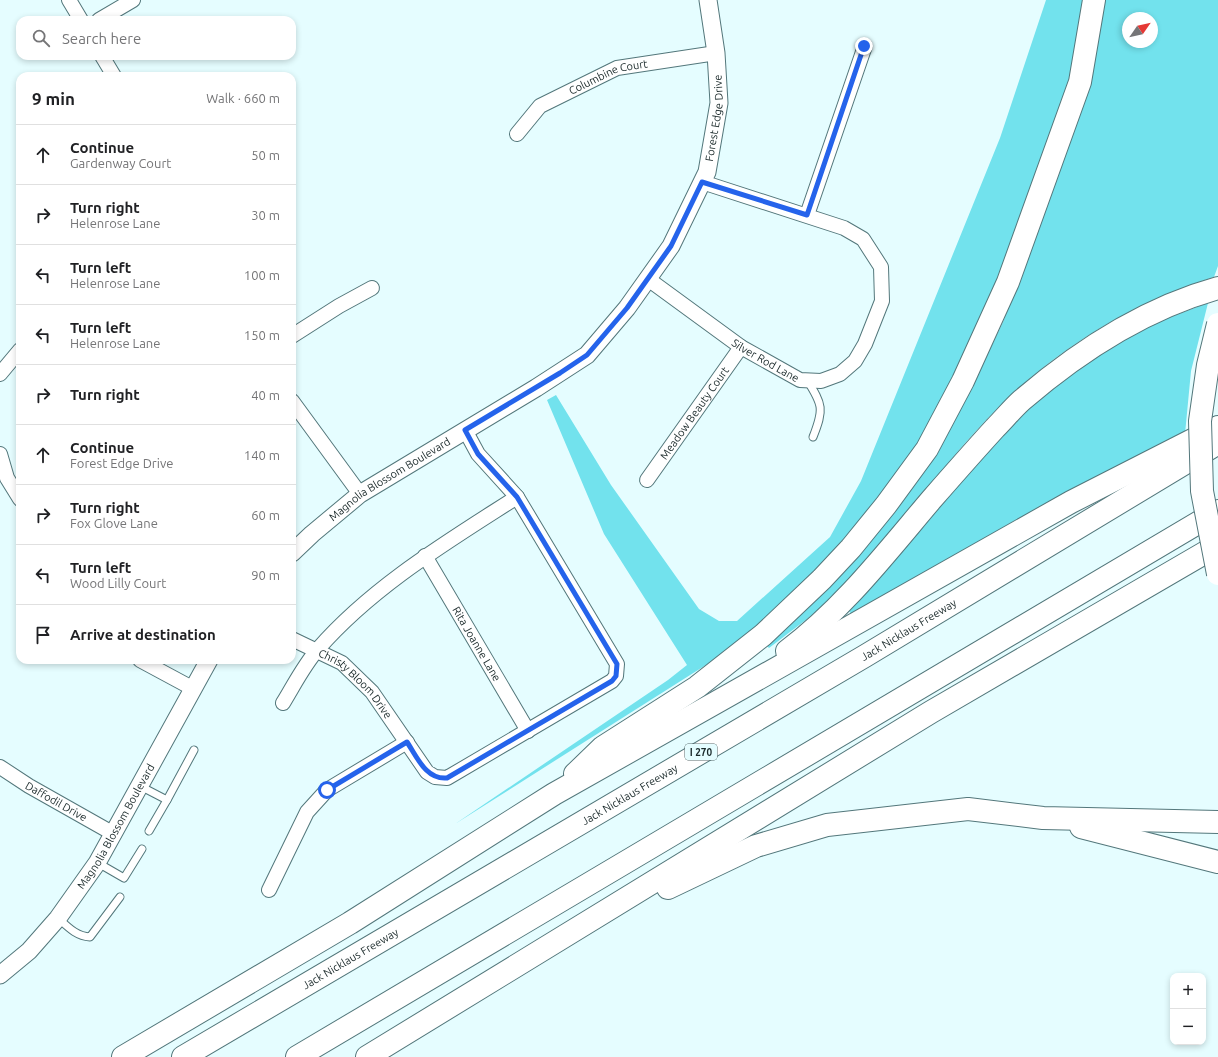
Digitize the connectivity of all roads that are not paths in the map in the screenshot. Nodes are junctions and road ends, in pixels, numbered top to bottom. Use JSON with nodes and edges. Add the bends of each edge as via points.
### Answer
{"nodes":[{"id":1,"x":69,"y":0,"type":"edge"},
{"id":2,"x":133,"y":0,"type":"edge"},
{"id":3,"x":708,"y":0,"type":"edge"},
{"id":4,"x":1094,"y":0,"type":"edge"},
{"id":5,"x":79,"y":16,"type":"edge"},
{"id":6,"x":107,"y":16,"type":"edge"},
{"id":7,"x":864,"y":46,"type":"dead end"},
{"id":8,"x":716,"y":53,"type":"junction"},
{"id":9,"x":104,"y":60,"type":"edge"},
{"id":10,"x":112,"y":72,"type":"edge"},
{"id":11,"x":517,"y":134,"type":"dead end"},
{"id":12,"x":702,"y":182,"type":"junction"},
{"id":13,"x":807,"y":215,"type":"junction"},
{"id":14,"x":648,"y":279,"type":"junction"},
{"id":15,"x":372,"y":288,"type":"dead end"},
{"id":16,"x":1218,"y":288,"type":"edge"},
{"id":17,"x":1218,"y":324,"type":"edge"},
{"id":18,"x":296,"y":333,"type":"edge"},
{"id":19,"x":741,"y":347,"type":"junction"},
{"id":20,"x":16,"y":355,"type":"edge"},
{"id":21,"x":0,"y":374,"type":"edge"},
{"id":22,"x":806,"y":380,"type":"junction"},
{"id":23,"x":536,"y":388,"type":"joint"},
{"id":24,"x":296,"y":406,"type":"edge"},
{"id":25,"x":1218,"y":427,"type":"edge"},
{"id":26,"x":465,"y":430,"type":"junction"},
{"id":27,"x":813,"y":437,"type":"dead end"},
{"id":28,"x":1218,"y":443,"type":"edge"},
{"id":29,"x":0,"y":454,"type":"edge"},
{"id":30,"x":647,"y":480,"type":"dead end"},
{"id":31,"x":16,"y":493,"type":"edge"},
{"id":32,"x":360,"y":494,"type":"junction"},
{"id":33,"x":517,"y":497,"type":"junction"},
{"id":34,"x":1218,"y":511,"type":"edge"},
{"id":35,"x":1218,"y":545,"type":"edge"},
{"id":36,"x":296,"y":549,"type":"edge"},
{"id":37,"x":425,"y":556,"type":"junction"},
{"id":38,"x":1218,"y":574,"type":"edge"},
{"id":39,"x":296,"y":641,"type":"edge"},
{"id":40,"x":317,"y":650,"type":"junction"},
{"id":41,"x":147,"y":664,"type":"edge"},
{"id":42,"x":206,"y":664,"type":"edge"},
{"id":43,"x":192,"y":688,"type":"junction"},
{"id":44,"x":719,"y":702,"type":"junction"},
{"id":45,"x":282,"y":703,"type":"dead end"},
{"id":46,"x":528,"y":731,"type":"junction"},
{"id":47,"x":407,"y":742,"type":"junction"},
{"id":48,"x":194,"y":750,"type":"dead end"},
{"id":49,"x":0,"y":767,"type":"edge"},
{"id":50,"x":140,"y":786,"type":"junction"},
{"id":51,"x":554,"y":794,"type":"junction"},
{"id":52,"x":167,"y":800,"type":"junction"},
{"id":53,"x":1042,"y":818,"type":"junction"},
{"id":54,"x":1218,"y":822,"type":"edge"},
{"id":55,"x":149,"y":831,"type":"dead end"},
{"id":56,"x":114,"y":834,"type":"junction"},
{"id":57,"x":142,"y":849,"type":"dead end"},
{"id":58,"x":1218,"y":862,"type":"edge"},
{"id":59,"x":98,"y":863,"type":"junction"},
{"id":60,"x":269,"y":890,"type":"dead end"},
{"id":61,"x":120,"y":896,"type":"dead end"},
{"id":62,"x":58,"y":918,"type":"junction"},
{"id":63,"x":0,"y":975,"type":"edge"},
{"id":64,"x":412,"y":1030,"type":"junction"},
{"id":65,"x":123,"y":1057,"type":"edge"},
{"id":66,"x":183,"y":1057,"type":"edge"},
{"id":67,"x":297,"y":1057,"type":"edge"},
{"id":68,"x":367,"y":1057,"type":"edge"}],
"edges":[{"from":1,"to":5,"type":"street"},
{"from":2,"to":6,"type":"street"},
{"from":3,"to":8,"type":"street","name":"Forest Edge Drive"},
{"from":4,"to":51,"type":"highway","via":[[1080,82],[1008,282],[963,381],[927,450],[851,548],[763,635],[697,687],[603,746]]},
{"from":7,"to":13,"type":"street"},
{"from":8,"to":11,"type":"street","name":"Columbine Court","via":[[617,68],[540,106]]},
{"from":8,"to":12,"type":"street","name":"Forest Edge Drive","via":[[719,103],[707,172]]},
{"from":9,"to":10,"type":"street"},
{"from":12,"to":13,"type":"street"},
{"from":12,"to":14,"type":"street","name":"Forest Edge Drive","via":[[671,246]]},
{"from":13,"to":22,"type":"street","name":"Silver Rod Lane","via":[[844,228],[863,239],[881,267],[882,301],[865,344],[855,361],[840,374],[821,381]]},
{"from":14,"to":19,"type":"street","name":"Silver Rod Lane"},
{"from":14,"to":23,"type":"street","name":"Forest Edge Drive","via":[[587,355]]},
{"from":15,"to":18,"type":"street"},
{"from":16,"to":44,"type":"highway","via":[[1149,314],[1100,342],[1022,400],[931,500],[871,573],[804,638]]},
{"from":17,"to":38,"type":"highway","bridge":true,"via":[[1208,365],[1200,420],[1202,491]]},
{"from":19,"to":22,"type":"street","name":"Silver Rod Lane","via":[[800,380]]},
{"from":19,"to":30,"type":"street","name":"Meadow Beauty Court"},
{"from":20,"to":21,"type":"street"},
{"from":22,"to":27,"type":"lane","via":[[820,400],[821,409]]},
{"from":23,"to":26,"type":"street","name":"Magnolia Blossom Boulevard"},
{"from":24,"to":32,"type":"street"},
{"from":25,"to":44,"type":"highway","via":[[1071,502]]},
{"from":26,"to":32,"type":"street","name":"Magnolia Blossom Boulevard"},
{"from":26,"to":33,"type":"street","via":[[478,454]]},
{"from":28,"to":66,"type":"highway","name":"Jack Nicklaus Freeway","number":"I 270","via":[[865,656]]},
{"from":29,"to":31,"type":"street","via":[[7,478]]},
{"from":32,"to":36,"type":"street","name":"Magnolia Blossom Boulevard"},
{"from":33,"to":37,"type":"street"},
{"from":33,"to":46,"type":"street","name":"Christy Bloom Drive","via":[[617,664],[618,670],[612,681]]},
{"from":34,"to":67,"type":"highway"},
{"from":35,"to":64,"type":"highway","via":[[931,712]]},
{"from":37,"to":40,"type":"street","via":[[377,593]]},
{"from":37,"to":46,"type":"street","name":"Rita Joanne Lane"},
{"from":39,"to":40,"type":"street","name":"Christy Bloom Drive"},
{"from":40,"to":45,"type":"street"},
{"from":40,"to":47,"type":"street","name":"Christy Bloom Drive","via":[[342,663],[372,692]]},
{"from":41,"to":43,"type":"street"},
{"from":42,"to":43,"type":"street","name":"Magnolia Blossom Boulevard"},
{"from":43,"to":50,"type":"street","name":"Magnolia Blossom Boulevard"},
{"from":44,"to":51,"type":"highway"},
{"from":46,"to":47,"type":"street","name":"Christy Bloom Drive","via":[[447,778],[435,777],[427,772]]},
{"from":47,"to":60,"type":"street","via":[[327,790],[307,812]]},
{"from":48,"to":52,"type":"lane"},
{"from":49,"to":56,"type":"street","name":"Daffodil Drive","via":[[28,786]]},
{"from":50,"to":52,"type":"lane"},
{"from":50,"to":56,"type":"street","name":"Magnolia Blossom Boulevard"},
{"from":51,"to":65,"type":"highway","via":[[350,923]]},
{"from":52,"to":55,"type":"lane"},
{"from":53,"to":54,"type":"highway"},
{"from":53,"to":58,"type":"highway"},
{"from":53,"to":64,"type":"highway","via":[[968,809],[827,825],[756,846],[684,880]]},
{"from":56,"to":59,"type":"street","name":"Magnolia Blossom Boulevard"},
{"from":57,"to":59,"type":"lane","via":[[124,878]]},
{"from":59,"to":62,"type":"street","name":"Magnolia Blossom Boulevard"},
{"from":61,"to":62,"type":"lane","via":[[90,937],[73,932]]},
{"from":62,"to":63,"type":"street","name":"Magnolia Blossom Boulevard","via":[[29,951]]},
{"from":64,"to":68,"type":"highway"}]}
